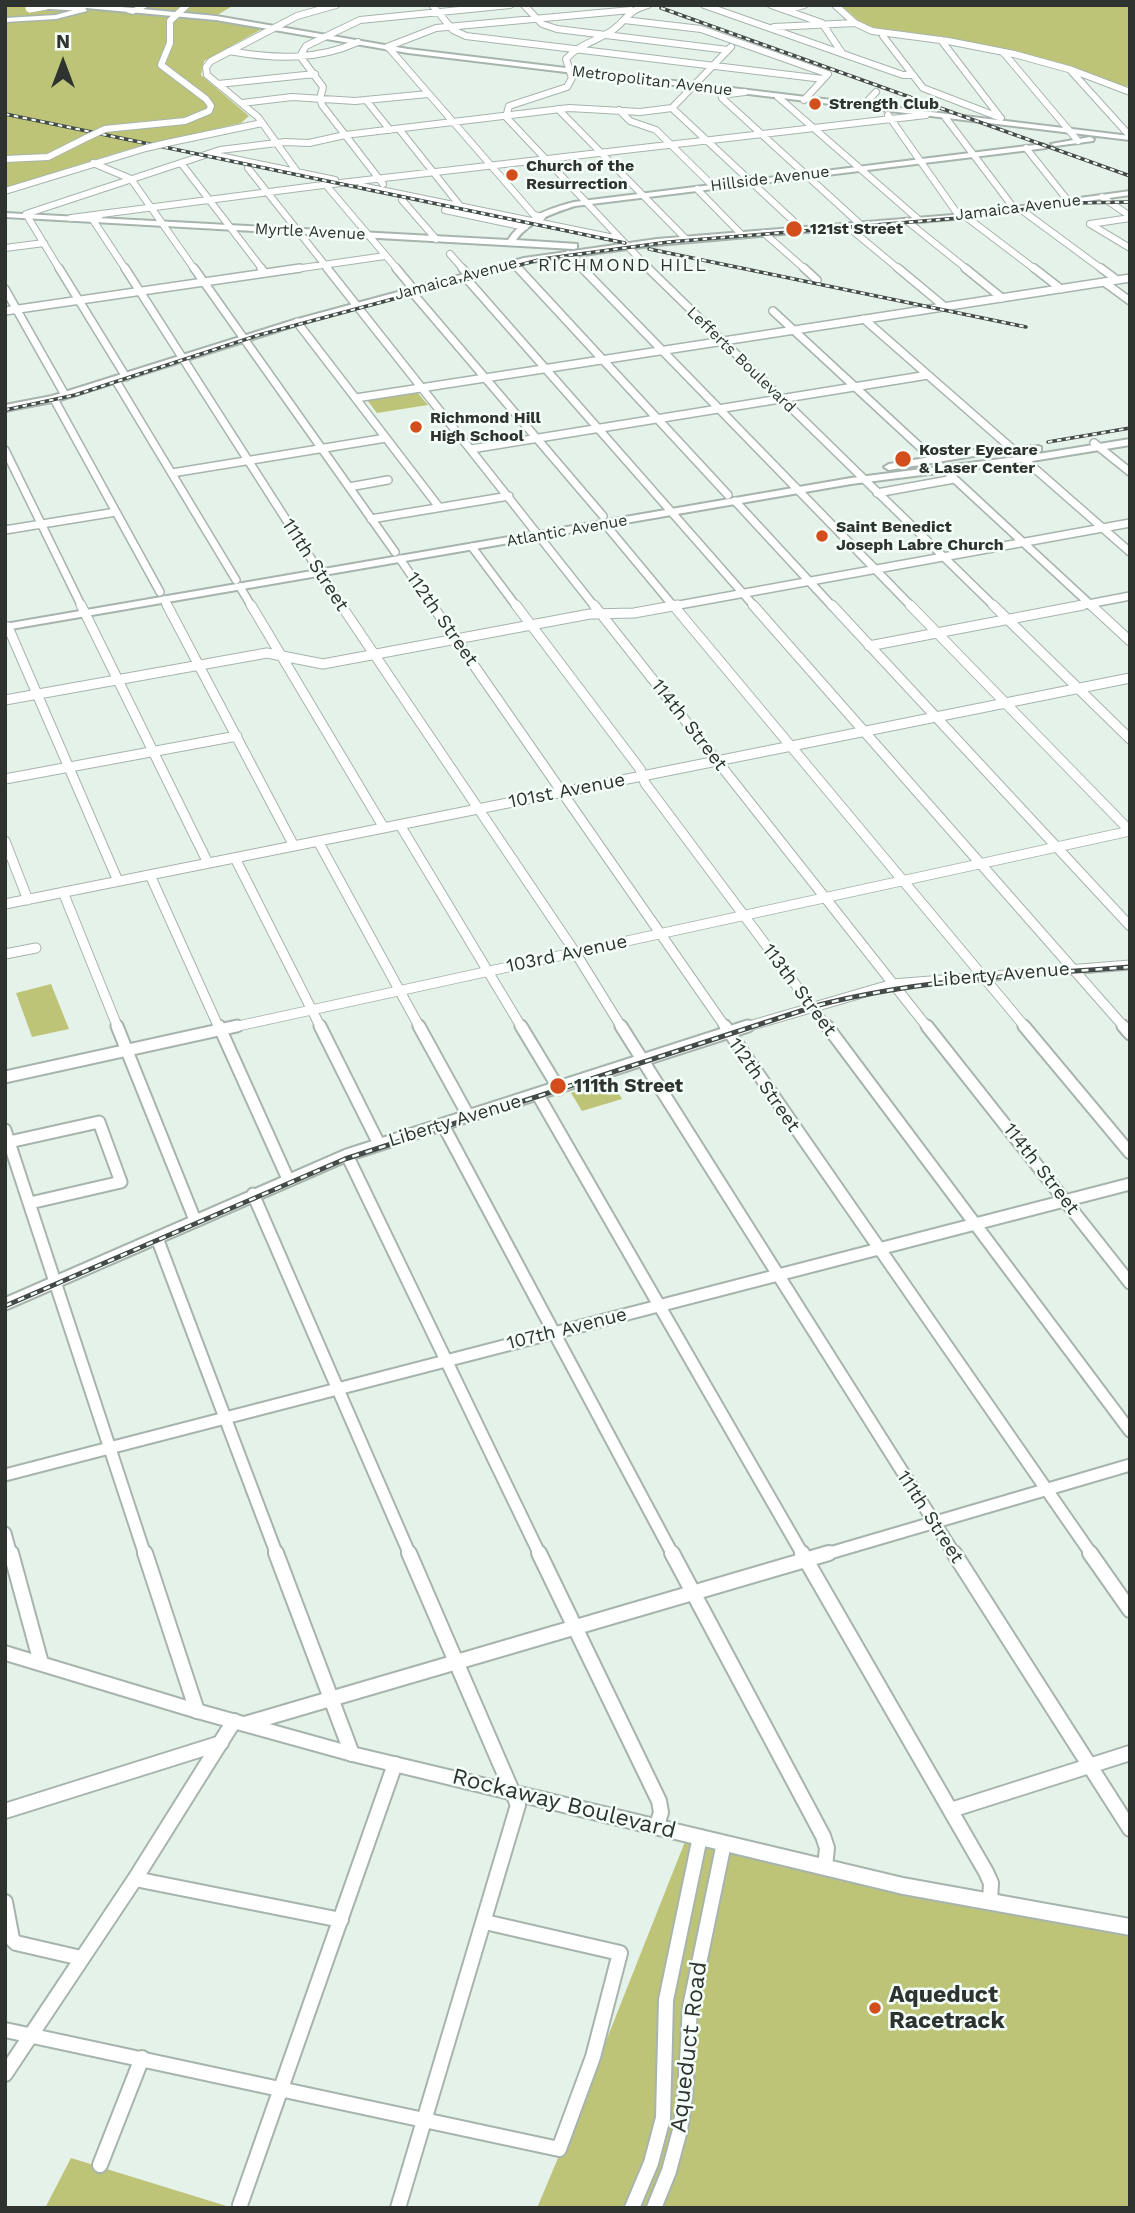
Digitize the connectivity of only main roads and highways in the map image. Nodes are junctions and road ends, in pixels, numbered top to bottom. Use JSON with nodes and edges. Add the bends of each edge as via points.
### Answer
{"nodes":[{"id":1,"x":46,"y":5,"type":"edge"},
{"id":2,"x":148,"y":5,"type":"edge"},
{"id":3,"x":29,"y":7,"type":"edge"},
{"id":4,"x":76,"y":7,"type":"edge"},
{"id":5,"x":133,"y":11,"type":"junction"},
{"id":6,"x":5,"y":12,"type":"edge"},
{"id":7,"x":156,"y":12,"type":"junction"},
{"id":8,"x":175,"y":14,"type":"junction"},
{"id":9,"x":5,"y":20,"type":"edge"},
{"id":10,"x":1115,"y":136,"type":"junction"},
{"id":11,"x":1129,"y":136,"type":"edge"},
{"id":12,"x":1078,"y":141,"type":"junction"},
{"id":13,"x":1055,"y":144,"type":"dead end"},
{"id":14,"x":1043,"y":146,"type":"dead end"},
{"id":15,"x":1130,"y":193,"type":"edge"},
{"id":16,"x":5,"y":215,"type":"edge"},
{"id":17,"x":510,"y":243,"type":"junction"},
{"id":18,"x":583,"y":249,"type":"junction"},
{"id":19,"x":518,"y":262,"type":"junction"},
{"id":20,"x":5,"y":408,"type":"edge"},
{"id":21,"x":1130,"y":439,"type":"edge"},
{"id":22,"x":1097,"y":445,"type":"junction"},
{"id":23,"x":860,"y":476,"type":"junction"},
{"id":24,"x":537,"y":532,"type":"junction"},
{"id":25,"x":398,"y":556,"type":"junction"},
{"id":26,"x":6,"y":624,"type":"edge"},
{"id":27,"x":5,"y":1653,"type":"edge"},
{"id":28,"x":1130,"y":1927,"type":"edge"}],
"edges":[{"from":1,"to":3,"type":"highway","bridge":true},
{"from":2,"to":5,"type":"highway"},
{"from":2,"to":7,"type":"highway"},
{"from":3,"to":4,"type":"main road","name":"Metropolitan Avenue"},
{"from":3,"to":6,"type":"highway"},
{"from":4,"to":5,"type":"main road","name":"Metropolitan Avenue"},
{"from":4,"to":9,"type":"highway","via":[[66,15]]},
{"from":5,"to":7,"type":"main road","name":"Metropolitan Avenue"},
{"from":5,"to":8,"type":"main road","name":"Metropolitan Avenue"},
{"from":7,"to":8,"type":"main road","name":"Metropolitan Avenue"},
{"from":8,"to":10,"type":"main road","name":"Metropolitan Avenue","via":[[721,92]]},
{"from":10,"to":11,"type":"main road","name":"Metropolitan Avenue"},
{"from":10,"to":12,"type":"main road"},
{"from":11,"to":12,"type":"main road"},
{"from":12,"to":13,"type":"main road"},
{"from":14,"to":17,"type":"main road","name":"Hillside Avenue","via":[[585,202],[538,219]]},
{"from":15,"to":18,"type":"main road","name":"Jamaica Avenue","via":[[962,216]]},
{"from":16,"to":17,"type":"main road","name":"Myrtle Avenue"},
{"from":17,"to":18,"type":"main road","name":"Myrtle Avenue"},
{"from":17,"to":19,"type":"main road"},
{"from":18,"to":19,"type":"main road","name":"Jamaica Avenue"},
{"from":19,"to":20,"type":"main road","name":"Jamaica Avenue","via":[[297,321],[65,395]]},
{"from":21,"to":22,"type":"main road","name":"Atlantic Avenue"},
{"from":22,"to":23,"type":"main road","name":"Atlantic Avenue","via":[[1024,459]]},
{"from":22,"to":23,"type":"main road","name":"Atlantic Avenue","via":[[933,459]]},
{"from":23,"to":24,"type":"main road","name":"Atlantic Avenue"},
{"from":24,"to":25,"type":"main road","name":"Atlantic Avenue"},
{"from":24,"to":25,"type":"main road","name":"Atlantic Avenue","via":[[472,547]]},
{"from":25,"to":26,"type":"main road","name":"Atlantic Avenue"},
{"from":27,"to":28,"type":"main road","name":"Rockaway Boulevard","via":[[352,1754],[903,1886]]}]}
